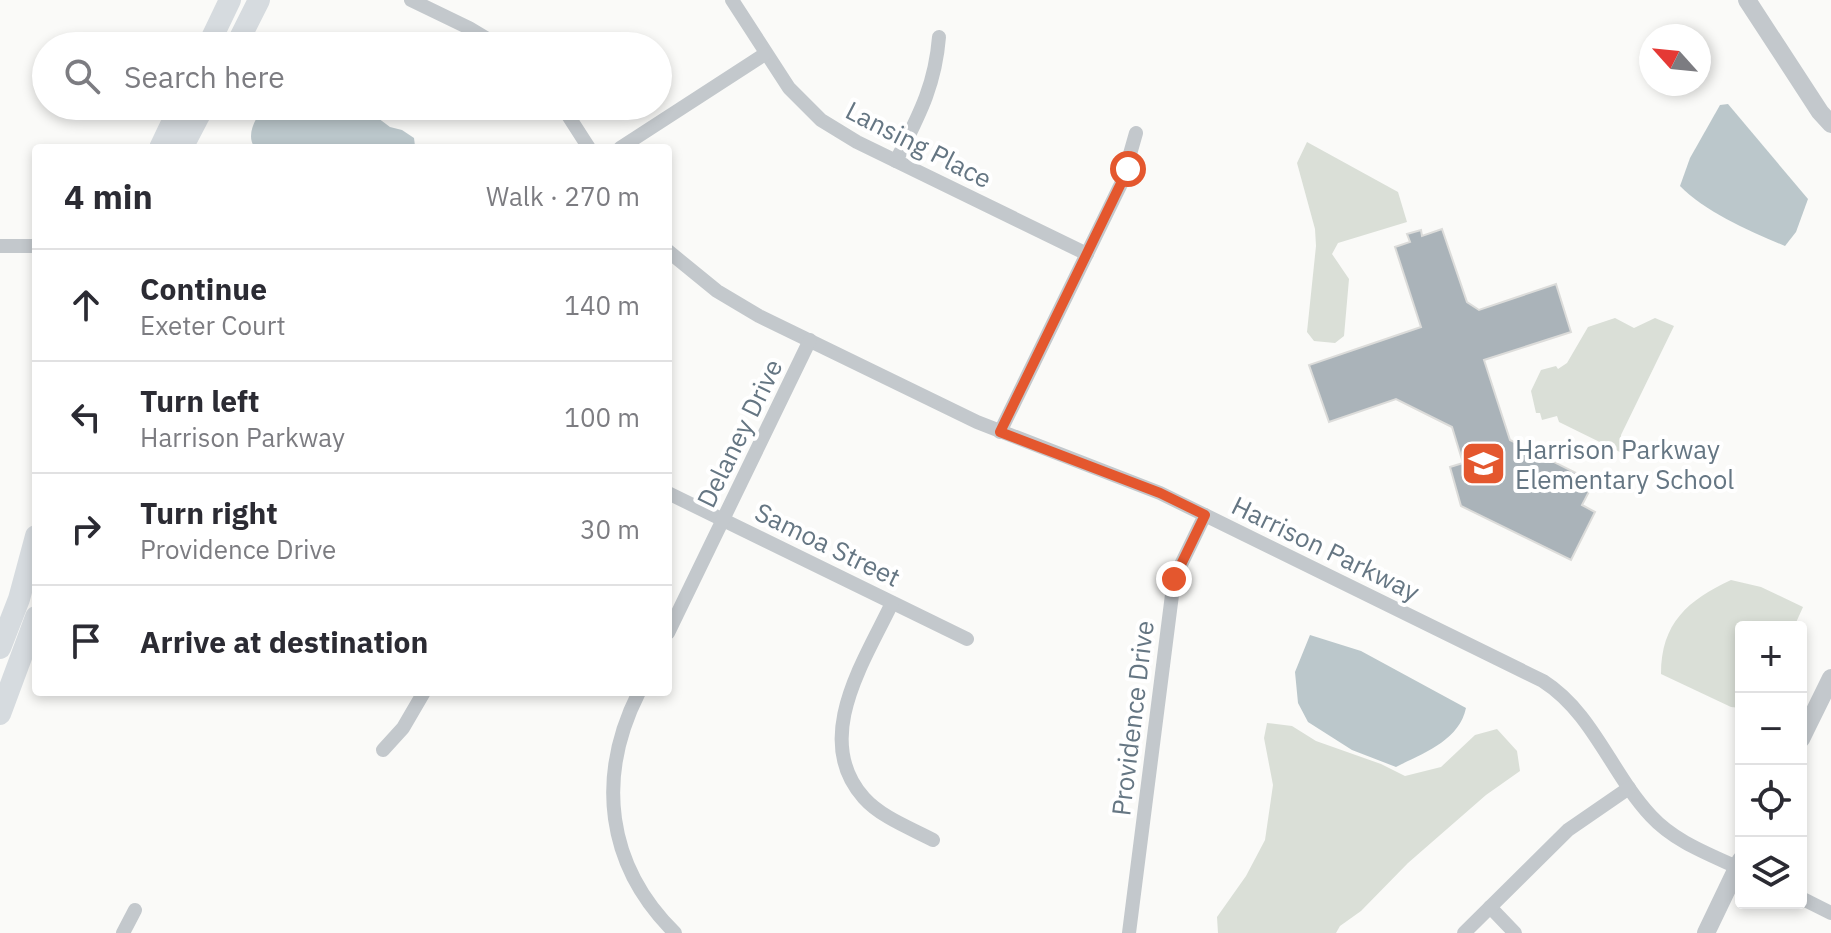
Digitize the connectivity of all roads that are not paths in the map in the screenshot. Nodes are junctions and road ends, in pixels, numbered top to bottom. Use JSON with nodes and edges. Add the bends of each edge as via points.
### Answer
{"nodes":[{"id":1,"x":230,"y":0,"type":"edge"},
{"id":2,"x":259,"y":0,"type":"edge"},
{"id":3,"x":411,"y":0,"type":"edge"},
{"id":4,"x":732,"y":0,"type":"edge"},
{"id":5,"x":1747,"y":0,"type":"edge"},
{"id":6,"x":215,"y":32,"type":"edge"},
{"id":7,"x":243,"y":32,"type":"edge"},
{"id":8,"x":476,"y":32,"type":"edge"},
{"id":9,"x":939,"y":37,"type":"dead end"},
{"id":10,"x":765,"y":54,"type":"junction"},
{"id":11,"x":672,"y":114,"type":"edge"},
{"id":12,"x":173,"y":120,"type":"edge"},
{"id":13,"x":197,"y":120,"type":"edge"},
{"id":14,"x":571,"y":120,"type":"edge"},
{"id":15,"x":663,"y":120,"type":"edge"},
{"id":16,"x":1831,"y":124,"type":"edge"},
{"id":17,"x":1136,"y":133,"type":"dead end"},
{"id":18,"x":162,"y":144,"type":"edge"},
{"id":19,"x":184,"y":144,"type":"edge"},
{"id":20,"x":586,"y":144,"type":"edge"},
{"id":21,"x":626,"y":144,"type":"edge"},
{"id":22,"x":896,"y":161,"type":"junction"},
{"id":23,"x":0,"y":246,"type":"edge"},
{"id":24,"x":32,"y":246,"type":"edge"},
{"id":25,"x":672,"y":254,"type":"edge"},
{"id":26,"x":1087,"y":254,"type":"junction"},
{"id":27,"x":810,"y":340,"type":"junction"},
{"id":28,"x":1000,"y":432,"type":"junction"},
{"id":29,"x":672,"y":495,"type":"edge"},
{"id":30,"x":1205,"y":515,"type":"junction"},
{"id":31,"x":724,"y":520,"type":"junction"},
{"id":32,"x":32,"y":551,"type":"edge"},
{"id":33,"x":892,"y":603,"type":"junction"},
{"id":34,"x":672,"y":625,"type":"edge"},
{"id":35,"x":32,"y":628,"type":"edge"},
{"id":36,"x":967,"y":639,"type":"dead end"},
{"id":37,"x":0,"y":648,"type":"edge"},
{"id":38,"x":1831,"y":678,"type":"edge"},
{"id":39,"x":422,"y":696,"type":"edge"},
{"id":40,"x":637,"y":696,"type":"edge"},
{"id":41,"x":0,"y":714,"type":"edge"},
{"id":42,"x":1807,"y":727,"type":"edge"},
{"id":43,"x":383,"y":750,"type":"dead end"},
{"id":44,"x":1629,"y":788,"type":"junction"},
{"id":45,"x":933,"y":840,"type":"dead end"},
{"id":46,"x":1735,"y":863,"type":"edge"},
{"id":47,"x":1735,"y":875,"type":"edge"},
{"id":48,"x":1807,"y":901,"type":"edge"},
{"id":49,"x":1490,"y":907,"type":"junction"},
{"id":50,"x":135,"y":910,"type":"dead end"},
{"id":51,"x":1831,"y":913,"type":"edge"},
{"id":52,"x":123,"y":933,"type":"edge"},
{"id":53,"x":675,"y":933,"type":"edge"},
{"id":54,"x":1129,"y":933,"type":"edge"},
{"id":55,"x":1464,"y":933,"type":"edge"},
{"id":56,"x":1515,"y":933,"type":"edge"},
{"id":57,"x":1706,"y":933,"type":"edge"}],
"edges":[{"from":1,"to":6,"type":"main road"},
{"from":2,"to":7,"type":"main road"},
{"from":3,"to":8,"type":"street"},
{"from":4,"to":10,"type":"street","name":"Lansing Place"},
{"from":5,"to":16,"type":"street"},
{"from":9,"to":22,"type":"street","via":[[932,83]]},
{"from":10,"to":11,"type":"street"},
{"from":10,"to":22,"type":"street","name":"Lansing Place","via":[[821,120]]},
{"from":12,"to":18,"type":"main road"},
{"from":13,"to":19,"type":"main road"},
{"from":14,"to":20,"type":"street"},
{"from":15,"to":21,"type":"street"},
{"from":17,"to":26,"type":"street","via":[[1128,169]]},
{"from":22,"to":26,"type":"street","name":"Lansing Place"},
{"from":23,"to":24,"type":"street"},
{"from":25,"to":27,"type":"street","name":"Harrison Parkway","via":[[730,300]]},
{"from":26,"to":28,"type":"street"},
{"from":27,"to":28,"type":"street","name":"Harrison Parkway"},
{"from":27,"to":31,"type":"street","name":"Delaney Drive"},
{"from":28,"to":30,"type":"street","name":"Harrison Parkway"},
{"from":29,"to":31,"type":"street","name":"Samoa Street"},
{"from":30,"to":44,"type":"street","name":"Harrison Parkway","via":[[1549,685],[1584,720]]},
{"from":30,"to":54,"type":"street","name":"Providence Drive","via":[[1172,589]]},
{"from":31,"to":33,"type":"street","name":"Samoa Street"},
{"from":31,"to":34,"type":"street","name":"Delaney Drive"},
{"from":32,"to":37,"type":"main road"},
{"from":33,"to":36,"type":"street","name":"Samoa Street"},
{"from":33,"to":45,"type":"street","via":[[846,701],[843,752],[864,798]]},
{"from":35,"to":41,"type":"main road"},
{"from":38,"to":42,"type":"street"},
{"from":39,"to":43,"type":"street"},
{"from":40,"to":53,"type":"street","via":[[619,742],[614,815],[634,877]]},
{"from":44,"to":46,"type":"street","name":"Harrison Parkway","via":[[1667,831]]},
{"from":44,"to":49,"type":"street","via":[[1568,830]]},
{"from":47,"to":57,"type":"street"},
{"from":48,"to":51,"type":"street"},
{"from":49,"to":55,"type":"street"},
{"from":49,"to":56,"type":"street"},
{"from":50,"to":52,"type":"street"}]}
